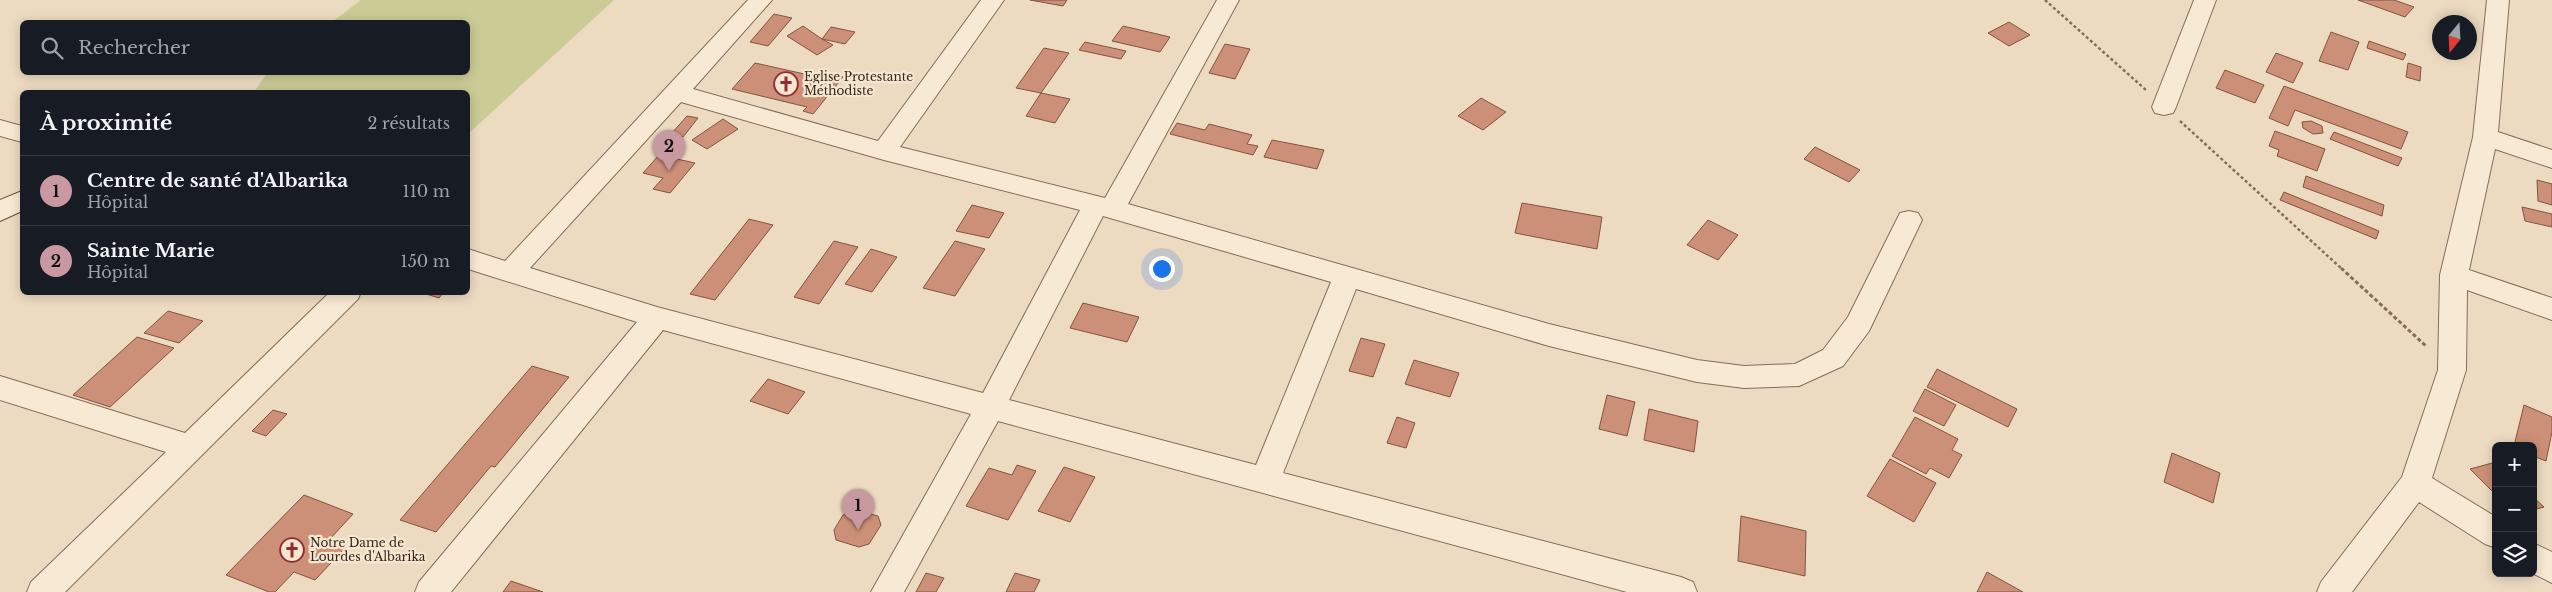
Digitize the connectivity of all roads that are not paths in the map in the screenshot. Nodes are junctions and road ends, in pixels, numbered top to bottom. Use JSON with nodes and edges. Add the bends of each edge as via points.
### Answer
{"nodes":[{"id":1,"x":761,"y":0,"type":"edge"},
{"id":2,"x":993,"y":0,"type":"edge"},
{"id":3,"x":1228,"y":0,"type":"edge"},
{"id":4,"x":2204,"y":0,"type":"edge"},
{"id":5,"x":2498,"y":0,"type":"edge"},
{"id":6,"x":676,"y":92,"type":"junction"},
{"id":7,"x":2164,"y":107,"type":"road end"},
{"id":8,"x":0,"y":128,"type":"edge"},
{"id":9,"x":20,"y":133,"type":"edge"},
{"id":10,"x":2485,"y":138,"type":"junction"},
{"id":11,"x":884,"y":151,"type":"junction"},
{"id":12,"x":2552,"y":159,"type":"edge"},
{"id":13,"x":20,"y":201,"type":"edge"},
{"id":14,"x":1103,"y":207,"type":"junction"},
{"id":15,"x":0,"y":212,"type":"edge"},
{"id":16,"x":1909,"y":220,"type":"dead end"},
{"id":17,"x":470,"y":260,"type":"edge"},
{"id":18,"x":511,"y":272,"type":"junction"},
{"id":19,"x":2454,"y":275,"type":"junction"},
{"id":20,"x":1346,"y":277,"type":"junction"},
{"id":21,"x":345,"y":295,"type":"edge"},
{"id":22,"x":2552,"y":309,"type":"edge"},
{"id":23,"x":657,"y":318,"type":"junction"},
{"id":24,"x":0,"y":388,"type":"edge"},
{"id":25,"x":992,"y":406,"type":"junction"},
{"id":26,"x":190,"y":447,"type":"junction"},
{"id":27,"x":1264,"y":482,"type":"junction"},
{"id":28,"x":2415,"y":483,"type":"junction"},
{"id":29,"x":2493,"y":532,"type":"edge"},
{"id":30,"x":2537,"y":560,"type":"edge"},
{"id":31,"x":2552,"y":569,"type":"edge"},
{"id":32,"x":43,"y":592,"type":"edge"},
{"id":33,"x":431,"y":592,"type":"edge"},
{"id":34,"x":887,"y":592,"type":"edge"},
{"id":35,"x":1682,"y":592,"type":"edge"},
{"id":36,"x":2332,"y":592,"type":"edge"}],
"edges":[{"from":1,"to":6,"type":"street"},
{"from":2,"to":11,"type":"street"},
{"from":3,"to":14,"type":"street"},
{"from":4,"to":7,"type":"street"},
{"from":5,"to":10,"type":"street"},
{"from":6,"to":11,"type":"street"},
{"from":6,"to":18,"type":"street"},
{"from":8,"to":9,"type":"street"},
{"from":10,"to":12,"type":"street"},
{"from":10,"to":19,"type":"street"},
{"from":11,"to":14,"type":"street"},
{"from":13,"to":15,"type":"street"},
{"from":14,"to":20,"type":"street"},
{"from":14,"to":25,"type":"street"},
{"from":16,"to":20,"type":"street","via":[[1859,323],[1834,358],[1799,375],[1744,377],[1697,371],[1549,335]]},
{"from":17,"to":18,"type":"street"},
{"from":18,"to":23,"type":"street"},
{"from":19,"to":22,"type":"street"},
{"from":19,"to":28,"type":"street","via":[[2452,370]]},
{"from":20,"to":27,"type":"street"},
{"from":21,"to":26,"type":"street"},
{"from":23,"to":25,"type":"street"},
{"from":23,"to":33,"type":"street"},
{"from":24,"to":26,"type":"street"},
{"from":25,"to":27,"type":"street"},
{"from":25,"to":34,"type":"street"},
{"from":26,"to":32,"type":"street"},
{"from":27,"to":35,"type":"street"},
{"from":28,"to":29,"type":"street"},
{"from":28,"to":36,"type":"street"},
{"from":30,"to":31,"type":"street"}]}
